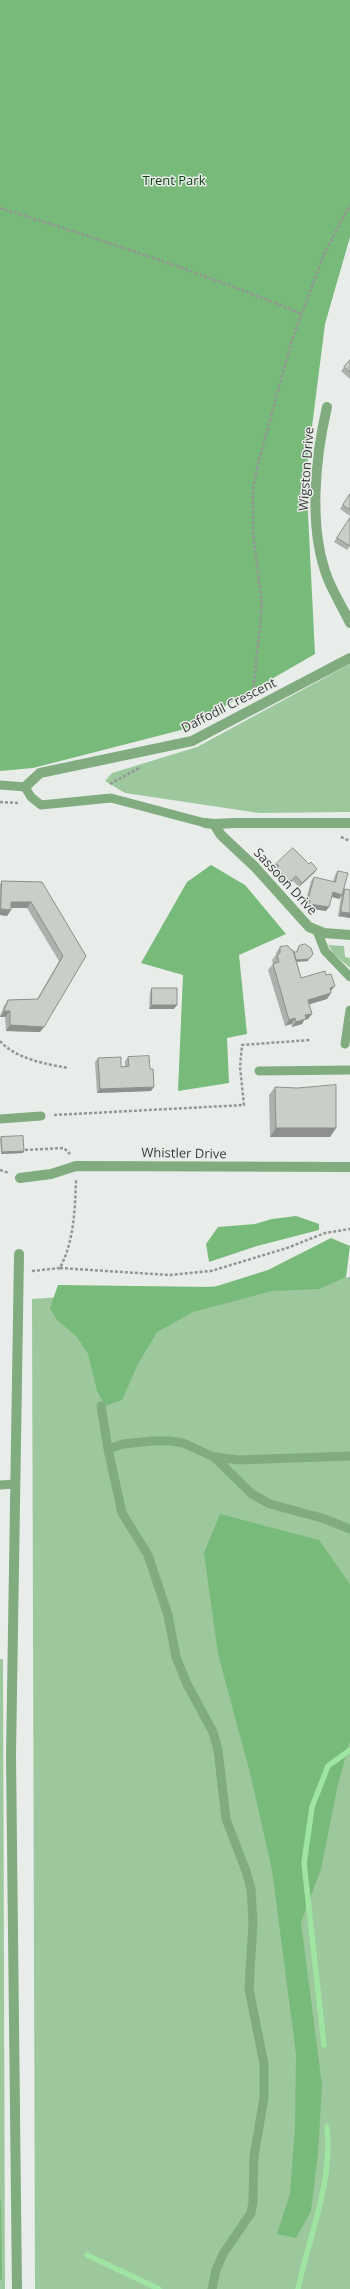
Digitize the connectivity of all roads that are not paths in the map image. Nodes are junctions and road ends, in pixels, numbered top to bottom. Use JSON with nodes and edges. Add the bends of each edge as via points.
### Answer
{"nodes":[{"id":1,"x":327,"y":407,"type":"dead end"},
{"id":2,"x":350,"y":622,"type":"edge"},
{"id":3,"x":350,"y":658,"type":"edge"},
{"id":4,"x":0,"y":785,"type":"edge"},
{"id":5,"x":25,"y":787,"type":"junction"},
{"id":6,"x":209,"y":823,"type":"junction"},
{"id":7,"x":350,"y":823,"type":"edge"},
{"id":8,"x":317,"y":931,"type":"junction"},
{"id":9,"x":350,"y":935,"type":"edge"},
{"id":10,"x":350,"y":977,"type":"edge"},
{"id":11,"x":350,"y":1010,"type":"edge"},
{"id":12,"x":345,"y":1044,"type":"dead end"},
{"id":13,"x":350,"y":1070,"type":"edge"},
{"id":14,"x":259,"y":1071,"type":"dead end"},
{"id":15,"x":41,"y":1116,"type":"road end"},
{"id":16,"x":0,"y":1119,"type":"edge"},
{"id":17,"x":350,"y":1168,"type":"edge"},
{"id":18,"x":20,"y":1178,"type":"dead end"},
{"id":19,"x":19,"y":1254,"type":"dead end"},
{"id":20,"x":101,"y":1406,"type":"dead end"},
{"id":21,"x":108,"y":1450,"type":"junction"},
{"id":22,"x":350,"y":1456,"type":"edge"},
{"id":23,"x":214,"y":1457,"type":"junction"},
{"id":24,"x":16,"y":1484,"type":"junction"},
{"id":25,"x":0,"y":1485,"type":"edge"},
{"id":26,"x":350,"y":1529,"type":"edge"},
{"id":27,"x":17,"y":2289,"type":"edge"},
{"id":28,"x":212,"y":2289,"type":"edge"}],
"edges":[{"from":1,"to":2,"type":"street","name":"Wigston Drive","via":[[318,462],[316,505],[320,552],[328,579]]},
{"from":3,"to":5,"type":"street","name":"Daffodil Crescent","via":[[192,742],[40,773]]},
{"from":4,"to":5,"type":"lane"},
{"from":5,"to":6,"type":"lane","via":[[31,797],[42,805],[111,798]]},
{"from":6,"to":7,"type":"street"},
{"from":6,"to":8,"type":"street","name":"Sassoon Drive","via":[[255,867],[309,927]]},
{"from":8,"to":9,"type":"street","name":"Sassoon Drive"},
{"from":8,"to":10,"type":"lane","via":[[325,951]]},
{"from":11,"to":12,"type":"lane"},
{"from":13,"to":14,"type":"lane"},
{"from":15,"to":16,"type":"lane"},
{"from":17,"to":18,"type":"street","name":"Whistler Drive","via":[[76,1166],[52,1174]]},
{"from":19,"to":24,"type":"street"},
{"from":20,"to":21,"type":"lane"},
{"from":21,"to":23,"type":"lane","via":[[123,1444],[171,1441],[183,1443]]},
{"from":21,"to":28,"type":"lane","via":[[122,1513],[148,1555],[168,1615],[176,1657],[187,1684],[213,1732],[218,1750],[226,1819],[251,1889],[253,1922],[249,1990],[264,2064],[264,2098],[254,2156],[251,2213],[223,2254]]},
{"from":22,"to":23,"type":"lane","via":[[238,1460]]},
{"from":23,"to":26,"type":"lane","via":[[252,1494],[270,1504],[322,1518]]},
{"from":24,"to":25,"type":"lane"},
{"from":24,"to":27,"type":"street","via":[[11,1755]]}]}
